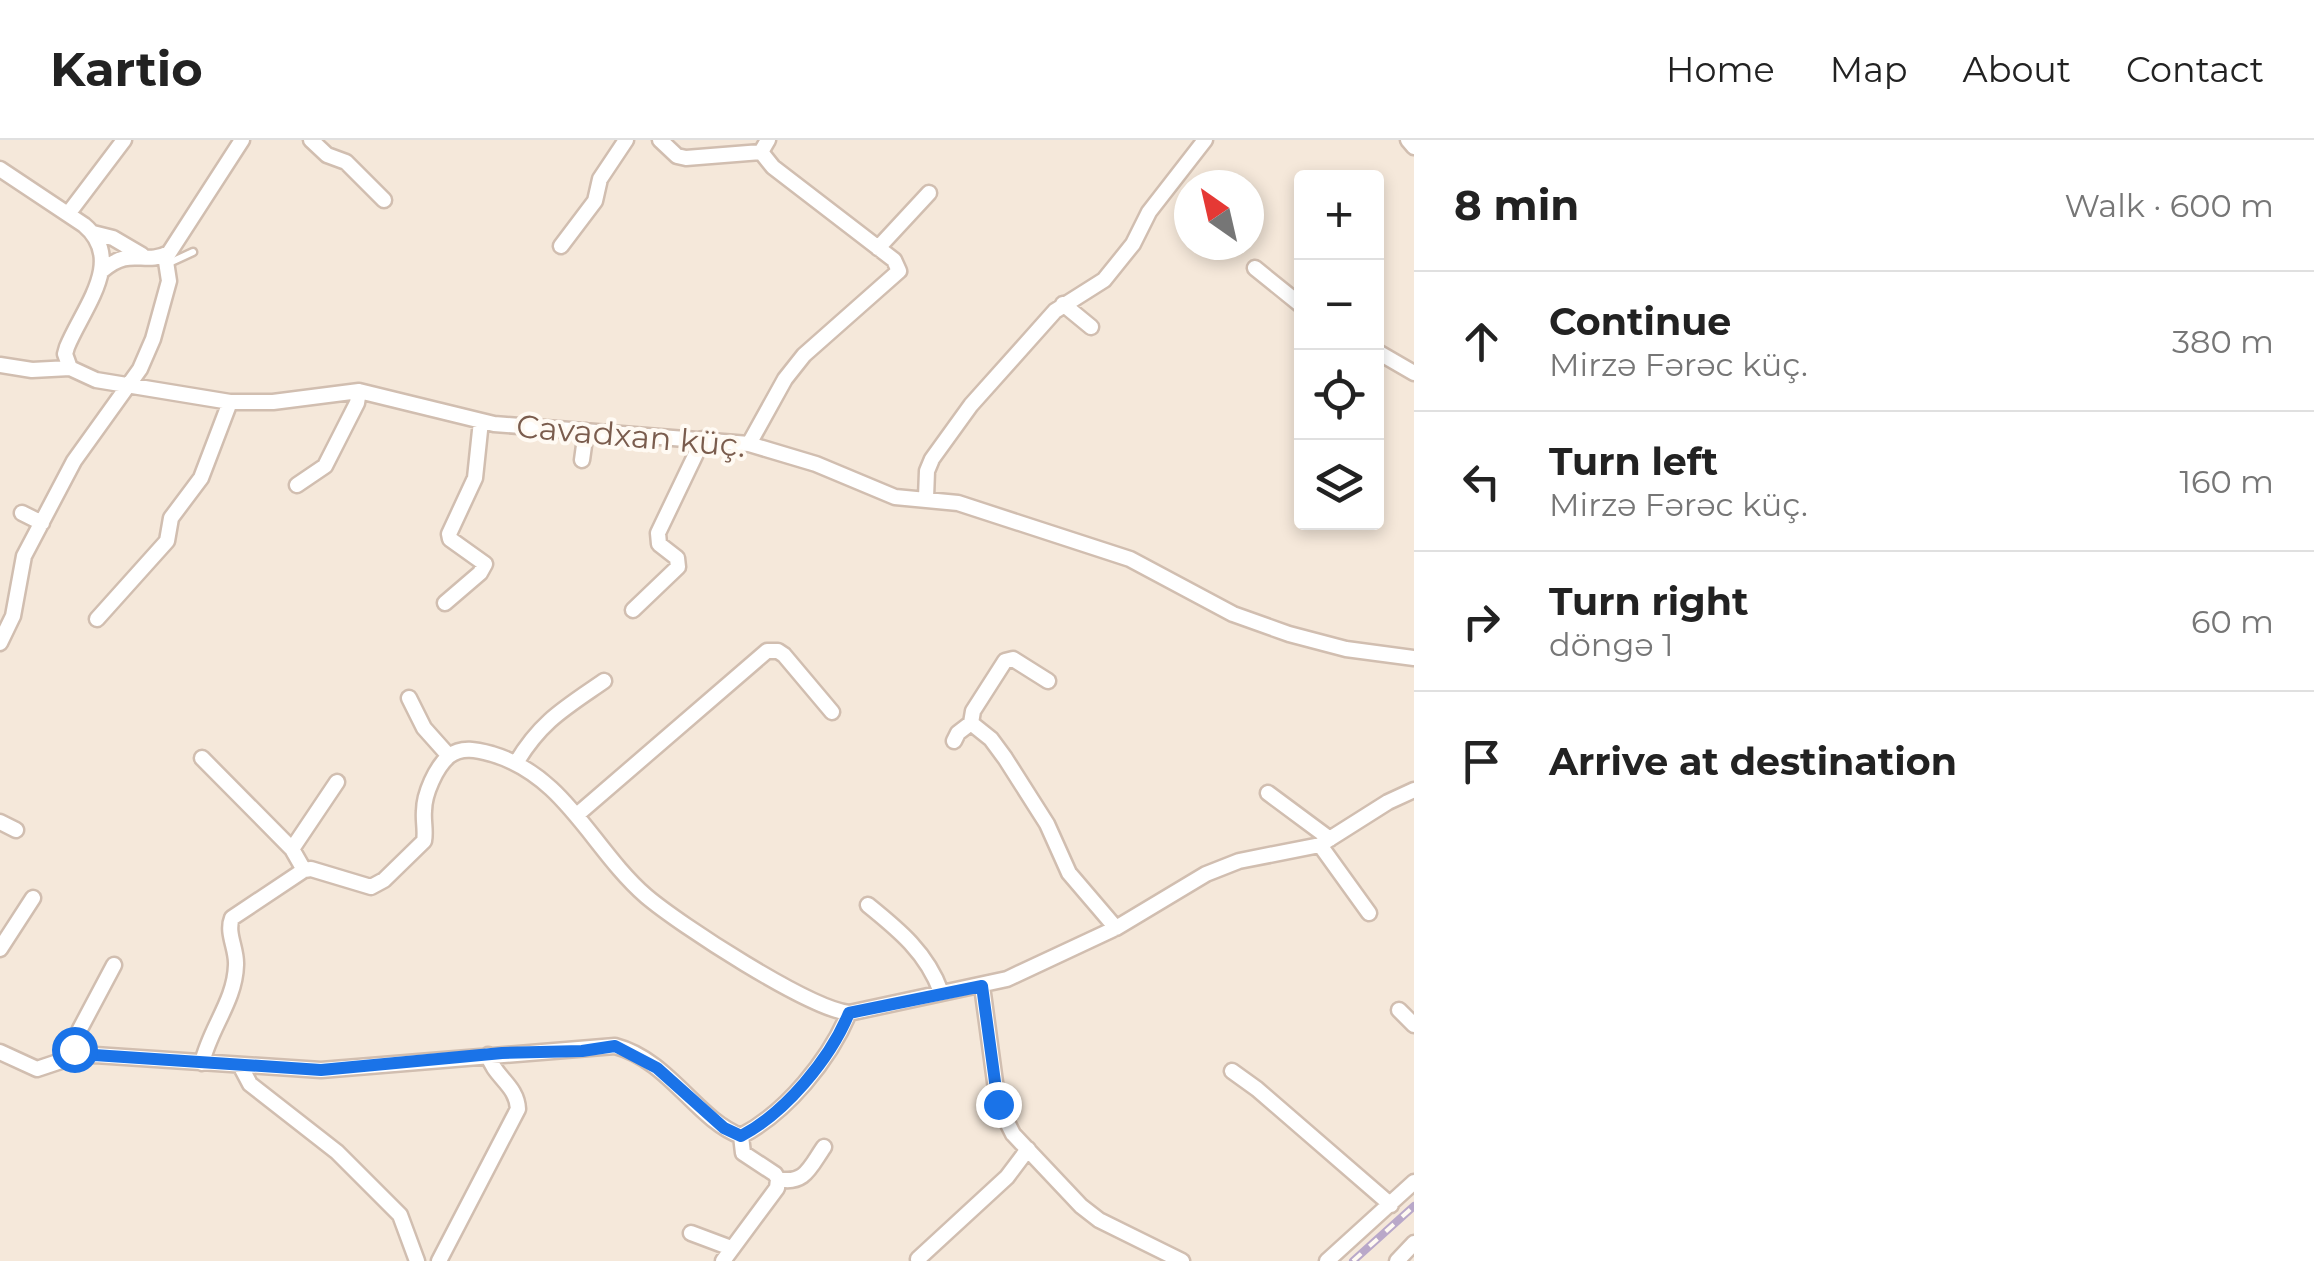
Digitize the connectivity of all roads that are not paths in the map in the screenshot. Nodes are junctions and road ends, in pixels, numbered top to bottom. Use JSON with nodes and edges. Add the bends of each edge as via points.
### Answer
{"nodes":[{"id":1,"x":124,"y":140,"type":"edge"},
{"id":2,"x":242,"y":140,"type":"edge"},
{"id":3,"x":311,"y":140,"type":"edge"},
{"id":4,"x":626,"y":140,"type":"edge"},
{"id":5,"x":660,"y":140,"type":"edge"},
{"id":6,"x":1205,"y":140,"type":"edge"},
{"id":7,"x":1408,"y":140,"type":"edge"},
{"id":8,"x":764,"y":146,"type":"edge"},
{"id":9,"x":1414,"y":146,"type":"edge"},
{"id":10,"x":0,"y":169,"type":"edge"},
{"id":11,"x":929,"y":193,"type":"dead end"},
{"id":12,"x":384,"y":200,"type":"dead end"},
{"id":13,"x":68,"y":214,"type":"junction"},
{"id":14,"x":94,"y":232,"type":"junction"},
{"id":15,"x":561,"y":246,"type":"dead end"},
{"id":16,"x":878,"y":248,"type":"junction"},
{"id":17,"x":192,"y":252,"type":"dead end"},
{"id":18,"x":145,"y":256,"type":"junction"},
{"id":19,"x":166,"y":260,"type":"junction"},
{"id":20,"x":1255,"y":268,"type":"dead end"},
{"id":21,"x":104,"y":270,"type":"junction"},
{"id":22,"x":1294,"y":300,"type":"edge"},
{"id":23,"x":1063,"y":304,"type":"junction"},
{"id":24,"x":1091,"y":327,"type":"dead end"},
{"id":25,"x":1384,"y":355,"type":"edge"},
{"id":26,"x":0,"y":364,"type":"edge"},
{"id":27,"x":70,"y":368,"type":"junction"},
{"id":28,"x":1414,"y":373,"type":"edge"},
{"id":29,"x":131,"y":386,"type":"junction"},
{"id":30,"x":358,"y":391,"type":"junction"},
{"id":31,"x":230,"y":402,"type":"junction"},
{"id":32,"x":481,"y":421,"type":"junction"},
{"id":33,"x":586,"y":431,"type":"junction"},
{"id":34,"x":702,"y":439,"type":"junction"},
{"id":35,"x":749,"y":444,"type":"junction"},
{"id":36,"x":582,"y":460,"type":"dead end"},
{"id":37,"x":297,"y":484,"type":"dead end"},
{"id":38,"x":926,"y":498,"type":"junction"},
{"id":39,"x":22,"y":513,"type":"dead end"},
{"id":40,"x":42,"y":523,"type":"junction"},
{"id":41,"x":445,"y":603,"type":"dead end"},
{"id":42,"x":633,"y":610,"type":"dead end"},
{"id":43,"x":97,"y":619,"type":"dead end"},
{"id":44,"x":0,"y":643,"type":"edge"},
{"id":45,"x":1414,"y":658,"type":"edge"},
{"id":46,"x":604,"y":681,"type":"dead end"},
{"id":47,"x":1048,"y":681,"type":"dead end"},
{"id":48,"x":409,"y":698,"type":"dead end"},
{"id":49,"x":832,"y":712,"type":"dead end"},
{"id":50,"x":971,"y":723,"type":"junction"},
{"id":51,"x":954,"y":741,"type":"dead end"},
{"id":52,"x":449,"y":756,"type":"junction"},
{"id":53,"x":202,"y":758,"type":"dead end"},
{"id":54,"x":516,"y":763,"type":"junction"},
{"id":55,"x":337,"y":782,"type":"dead end"},
{"id":56,"x":1414,"y":790,"type":"edge"},
{"id":57,"x":1268,"y":793,"type":"dead end"},
{"id":58,"x":578,"y":814,"type":"junction"},
{"id":59,"x":0,"y":822,"type":"edge"},
{"id":60,"x":16,"y":830,"type":"dead end"},
{"id":61,"x":1325,"y":842,"type":"junction"},
{"id":62,"x":292,"y":848,"type":"junction"},
{"id":63,"x":304,"y":870,"type":"junction"},
{"id":64,"x":32,"y":898,"type":"dead end"},
{"id":65,"x":868,"y":904,"type":"dead end"},
{"id":66,"x":1368,"y":913,"type":"dead end"},
{"id":67,"x":1116,"y":928,"type":"junction"},
{"id":68,"x":0,"y":949,"type":"edge"},
{"id":69,"x":114,"y":965,"type":"dead end"},
{"id":70,"x":982,"y":986,"type":"junction"},
{"id":71,"x":941,"y":992,"type":"junction"},
{"id":72,"x":1399,"y":1010,"type":"dead end"},
{"id":73,"x":849,"y":1013,"type":"junction"},
{"id":74,"x":1414,"y":1024,"type":"edge"},
{"id":75,"x":0,"y":1052,"type":"edge"},
{"id":76,"x":488,"y":1055,"type":"junction"},
{"id":77,"x":73,"y":1057,"type":"junction"},
{"id":78,"x":202,"y":1062,"type":"junction"},
{"id":79,"x":241,"y":1068,"type":"junction"},
{"id":80,"x":1232,"y":1071,"type":"dead end"},
{"id":81,"x":741,"y":1136,"type":"junction"},
{"id":82,"x":824,"y":1148,"type":"dead end"},
{"id":83,"x":1028,"y":1150,"type":"junction"},
{"id":84,"x":778,"y":1180,"type":"junction"},
{"id":85,"x":1414,"y":1182,"type":"edge"},
{"id":86,"x":1391,"y":1205,"type":"junction"},
{"id":87,"x":692,"y":1233,"type":"dead end"},
{"id":88,"x":1414,"y":1243,"type":"edge"},
{"id":89,"x":727,"y":1254,"type":"edge"},
{"id":90,"x":415,"y":1255,"type":"edge"},
{"id":91,"x":918,"y":1259,"type":"edge"},
{"id":92,"x":400,"y":1261,"type":"edge"},
{"id":93,"x":439,"y":1261,"type":"edge"},
{"id":94,"x":1182,"y":1261,"type":"edge"},
{"id":95,"x":1327,"y":1261,"type":"edge"},
{"id":96,"x":1396,"y":1261,"type":"edge"}],
"edges":[{"from":1,"to":13,"type":"street"},
{"from":2,"to":19,"type":"street"},
{"from":3,"to":12,"type":"street","via":[[346,162]]},
{"from":4,"to":15,"type":"street","via":[[600,179],[595,201]]},
{"from":5,"to":8,"type":"street","via":[[686,158]]},
{"from":6,"to":23,"type":"street","via":[[1104,280]]},
{"from":7,"to":9,"type":"street"},
{"from":8,"to":16,"type":"street","via":[[773,167]]},
{"from":10,"to":13,"type":"street"},
{"from":11,"to":16,"type":"street"},
{"from":13,"to":14,"type":"street"},
{"from":14,"to":18,"type":"street"},
{"from":14,"to":21,"type":"street"},
{"from":16,"to":35,"type":"street","via":[[899,266],[896,278],[844,316],[796,364]]},
{"from":17,"to":19,"type":"lane"},
{"from":18,"to":19,"type":"street"},
{"from":18,"to":21,"type":"street","via":[[120,258]]},
{"from":19,"to":29,"type":"street","via":[[169,281],[153,339]]},
{"from":20,"to":22,"type":"street"},
{"from":21,"to":27,"type":"street","via":[[67,346]]},
{"from":23,"to":24,"type":"street"},
{"from":23,"to":38,"type":"street","via":[[937,450]]},
{"from":25,"to":28,"type":"street"},
{"from":26,"to":27,"type":"street","name":"Cavadxan küç."},
{"from":27,"to":29,"type":"street","name":"Cavadxan küç."},
{"from":29,"to":31,"type":"street","name":"Cavadxan küç."},
{"from":29,"to":40,"type":"street","via":[[74,461]]},
{"from":30,"to":31,"type":"street","name":"Cavadxan küç."},
{"from":30,"to":32,"type":"street","name":"Cavadxan küç."},
{"from":30,"to":37,"type":"street","via":[[325,466]]},
{"from":31,"to":43,"type":"street","via":[[201,478],[170,518],[167,542]]},
{"from":32,"to":33,"type":"street","name":"Cavadxan küç."},
{"from":32,"to":41,"type":"street","via":[[475,478],[449,534],[485,564]]},
{"from":33,"to":34,"type":"street","name":"Cavadxan küç."},
{"from":33,"to":36,"type":"street"},
{"from":34,"to":35,"type":"street","name":"Cavadxan küç."},
{"from":34,"to":42,"type":"street","via":[[658,533],[678,567]]},
{"from":35,"to":38,"type":"street","name":"Cavadxan küç.","via":[[895,497]]},
{"from":38,"to":45,"type":"street","name":"Cavadxan küç.","via":[[958,502],[1130,559],[1272,628],[1346,649]]},
{"from":39,"to":40,"type":"street"},
{"from":40,"to":44,"type":"street","via":[[24,556],[14,616]]},
{"from":46,"to":54,"type":"street","via":[[538,729]]},
{"from":47,"to":50,"type":"street","via":[[1014,659],[1005,661]]},
{"from":48,"to":52,"type":"street"},
{"from":49,"to":58,"type":"street","via":[[784,655],[767,652]]},
{"from":50,"to":51,"type":"street"},
{"from":50,"to":67,"type":"street","via":[[1005,758],[1069,873]]},
{"from":52,"to":54,"type":"street","via":[[474,749]]},
{"from":52,"to":63,"type":"street","via":[[426,797],[424,841],[378,885]]},
{"from":53,"to":62,"type":"street"},
{"from":54,"to":58,"type":"street"},
{"from":55,"to":62,"type":"street"},
{"from":56,"to":61,"type":"street"},
{"from":57,"to":61,"type":"street","via":[[1318,827]]},
{"from":58,"to":73,"type":"street","via":[[657,905],[799,994]]},
{"from":59,"to":60,"type":"street"},
{"from":61,"to":66,"type":"street"},
{"from":61,"to":67,"type":"street","via":[[1224,866]]},
{"from":62,"to":63,"type":"street"},
{"from":63,"to":78,"type":"street","via":[[232,918],[234,985]]},
{"from":64,"to":68,"type":"street"},
{"from":65,"to":71,"type":"street","via":[[919,952]]},
{"from":67,"to":70,"type":"street"},
{"from":69,"to":77,"type":"street","via":[[80,1028]]},
{"from":70,"to":71,"type":"street"},
{"from":70,"to":83,"type":"street","via":[[998,1104]]},
{"from":71,"to":73,"type":"street"},
{"from":72,"to":74,"type":"street"},
{"from":73,"to":81,"type":"street","via":[[810,1077]]},
{"from":75,"to":77,"type":"street","via":[[37,1069]]},
{"from":76,"to":79,"type":"street","via":[[321,1070]]},
{"from":76,"to":81,"type":"street","via":[[622,1048]]},
{"from":76,"to":93,"type":"street","via":[[517,1096],[518,1108]]},
{"from":77,"to":78,"type":"street"},
{"from":78,"to":79,"type":"street"},
{"from":79,"to":90,"type":"street","via":[[250,1084],[370,1183],[404,1221]]},
{"from":80,"to":86,"type":"street"},
{"from":81,"to":84,"type":"street","via":[[743,1153]]},
{"from":82,"to":84,"type":"street","via":[[801,1178]]},
{"from":83,"to":91,"type":"street"},
{"from":83,"to":94,"type":"street","via":[[1099,1220]]},
{"from":84,"to":89,"type":"street","via":[[769,1202]]},
{"from":85,"to":86,"type":"street"},
{"from":86,"to":95,"type":"street"},
{"from":87,"to":89,"type":"street"},
{"from":88,"to":96,"type":"street"},
{"from":90,"to":92,"type":"street"}]}
